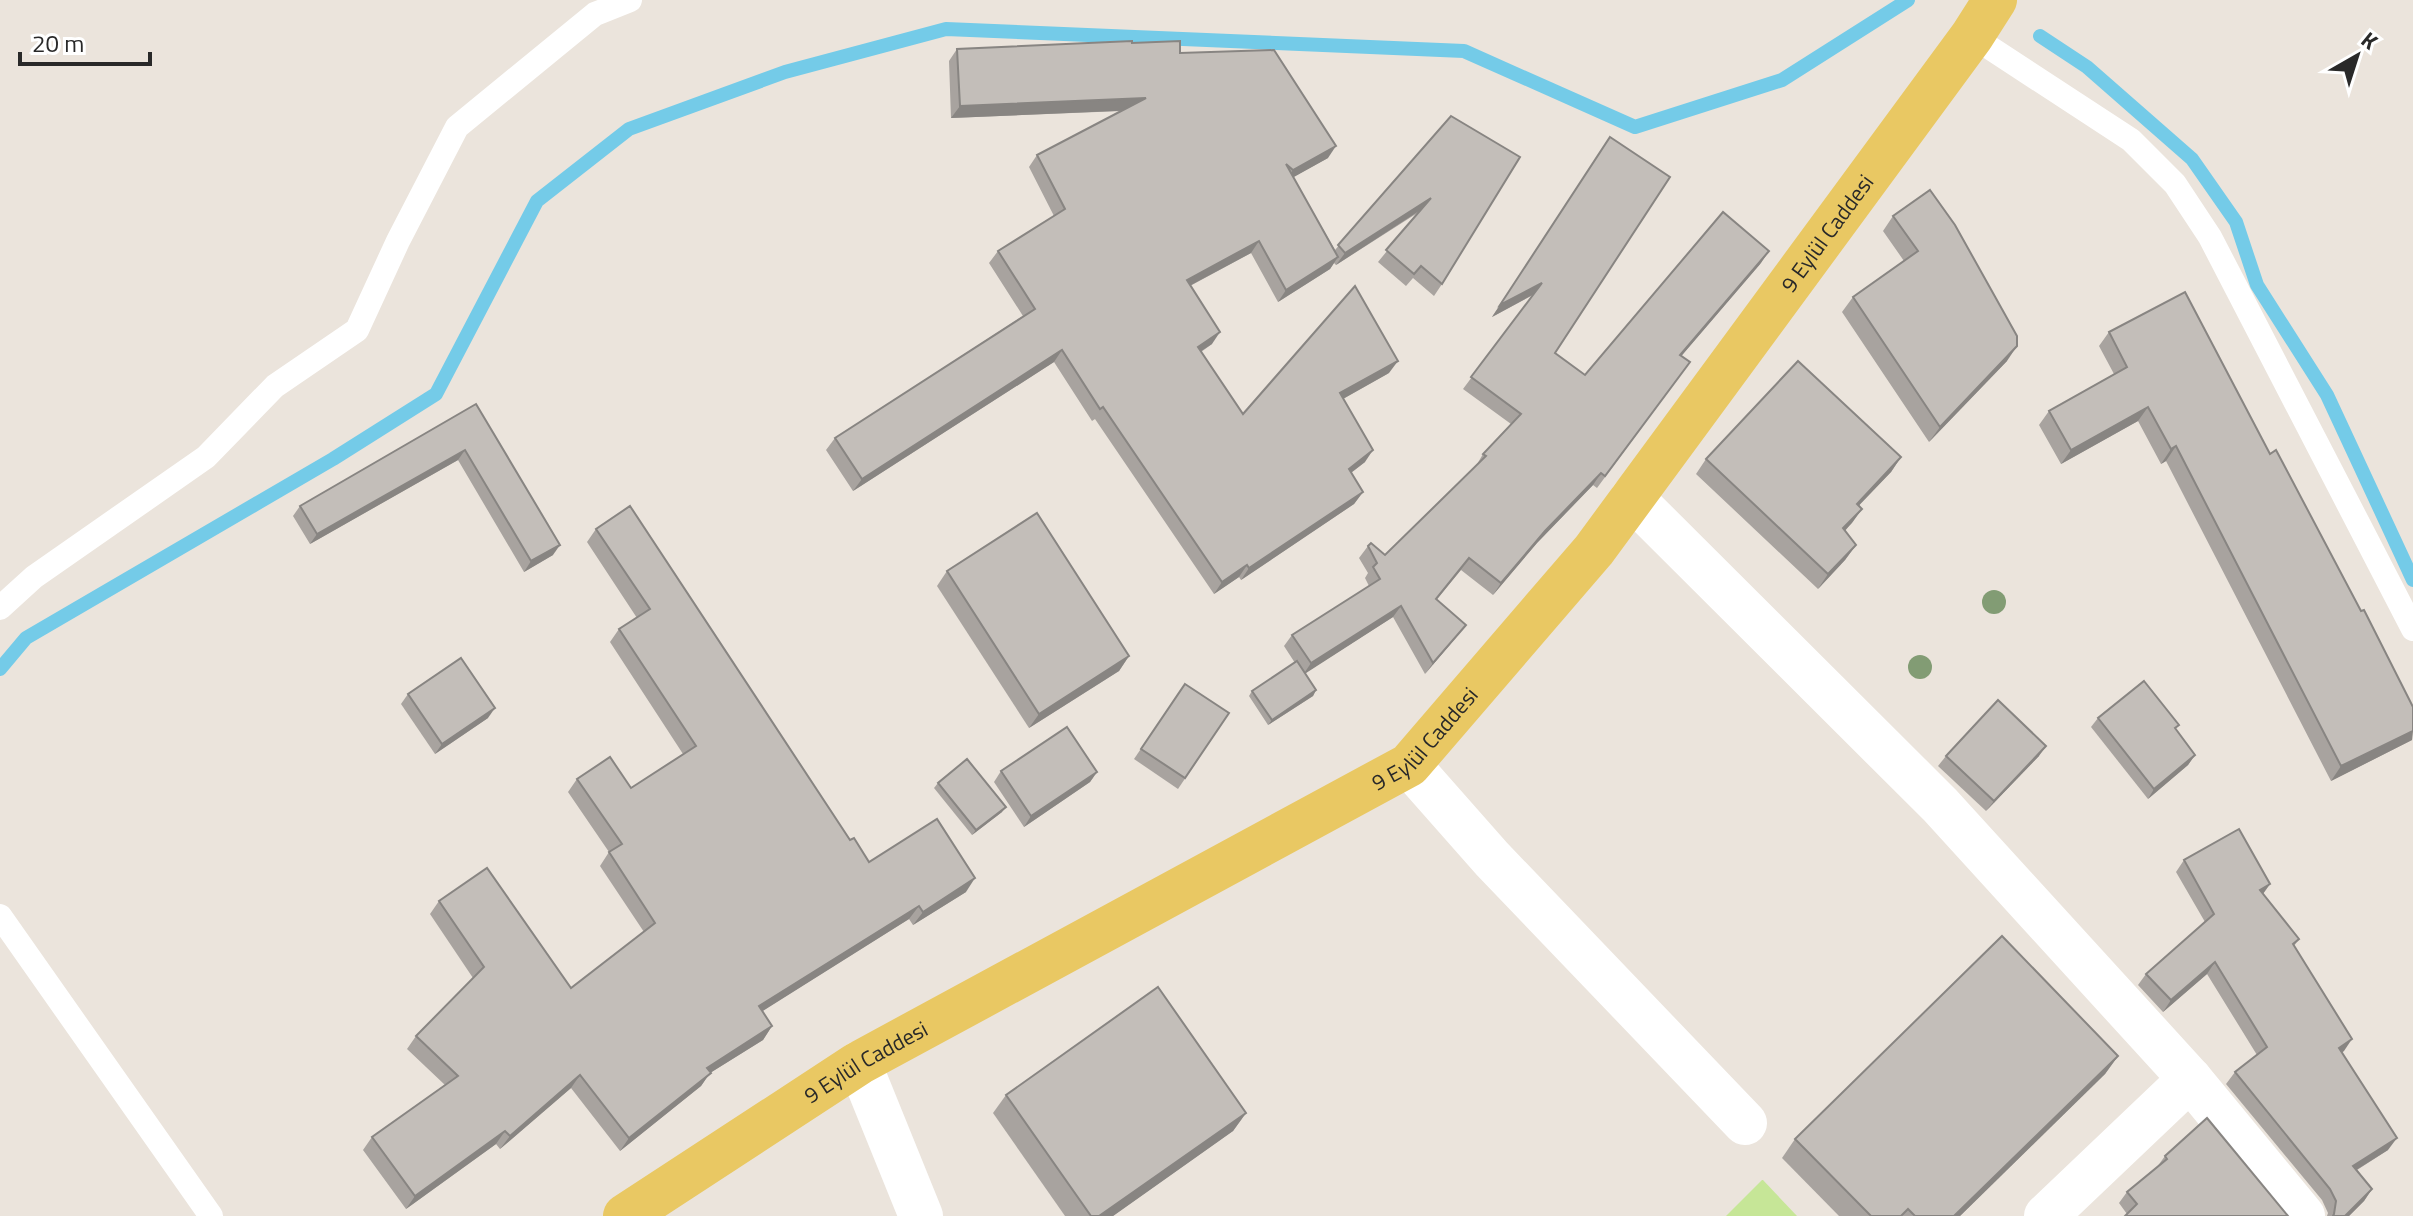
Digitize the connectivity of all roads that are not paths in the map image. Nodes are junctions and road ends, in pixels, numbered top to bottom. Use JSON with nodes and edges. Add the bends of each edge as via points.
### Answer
{"nodes":[{"id":1,"x":630,"y":0,"type":"edge"},
{"id":2,"x":1995,"y":0,"type":"edge"},
{"id":3,"x":1972,"y":36,"type":"junction"},
{"id":4,"x":1632,"y":498,"type":"junction"},
{"id":5,"x":0,"y":608,"type":"edge"},
{"id":6,"x":2413,"y":629,"type":"edge"},
{"id":7,"x":1409,"y":765,"type":"junction"},
{"id":8,"x":0,"y":916,"type":"edge"},
{"id":9,"x":859,"y":1063,"type":"junction"},
{"id":10,"x":2190,"y":1079,"type":"junction"},
{"id":11,"x":1745,"y":1123,"type":"dead end"},
{"id":12,"x":211,"y":1216,"type":"edge"},
{"id":13,"x":625,"y":1216,"type":"edge"},
{"id":14,"x":921,"y":1216,"type":"edge"},
{"id":15,"x":2046,"y":1216,"type":"edge"},
{"id":16,"x":2303,"y":1216,"type":"edge"}],
"edges":[{"from":1,"to":5,"type":"lane","via":[[595,14],[457,127],[357,330],[275,386],[206,457],[34,577]]},
{"from":2,"to":3,"type":"main road","name":"9 Eylül Caddesi"},
{"from":3,"to":4,"type":"main road","name":"9 Eylül Caddesi"},
{"from":3,"to":6,"type":"lane","via":[[2131,140],[2175,184],[2210,237]]},
{"from":4,"to":7,"type":"main road","name":"9 Eylül Caddesi","via":[[1594,550]]},
{"from":4,"to":10,"type":"street","via":[[1940,805]]},
{"from":7,"to":9,"type":"main road","name":"9 Eylül Caddesi"},
{"from":7,"to":11,"type":"street"},
{"from":8,"to":12,"type":"lane"},
{"from":9,"to":13,"type":"main road","name":"9 Eylül Caddesi"},
{"from":9,"to":14,"type":"street"},
{"from":10,"to":15,"type":"street"},
{"from":10,"to":16,"type":"street"}]}
